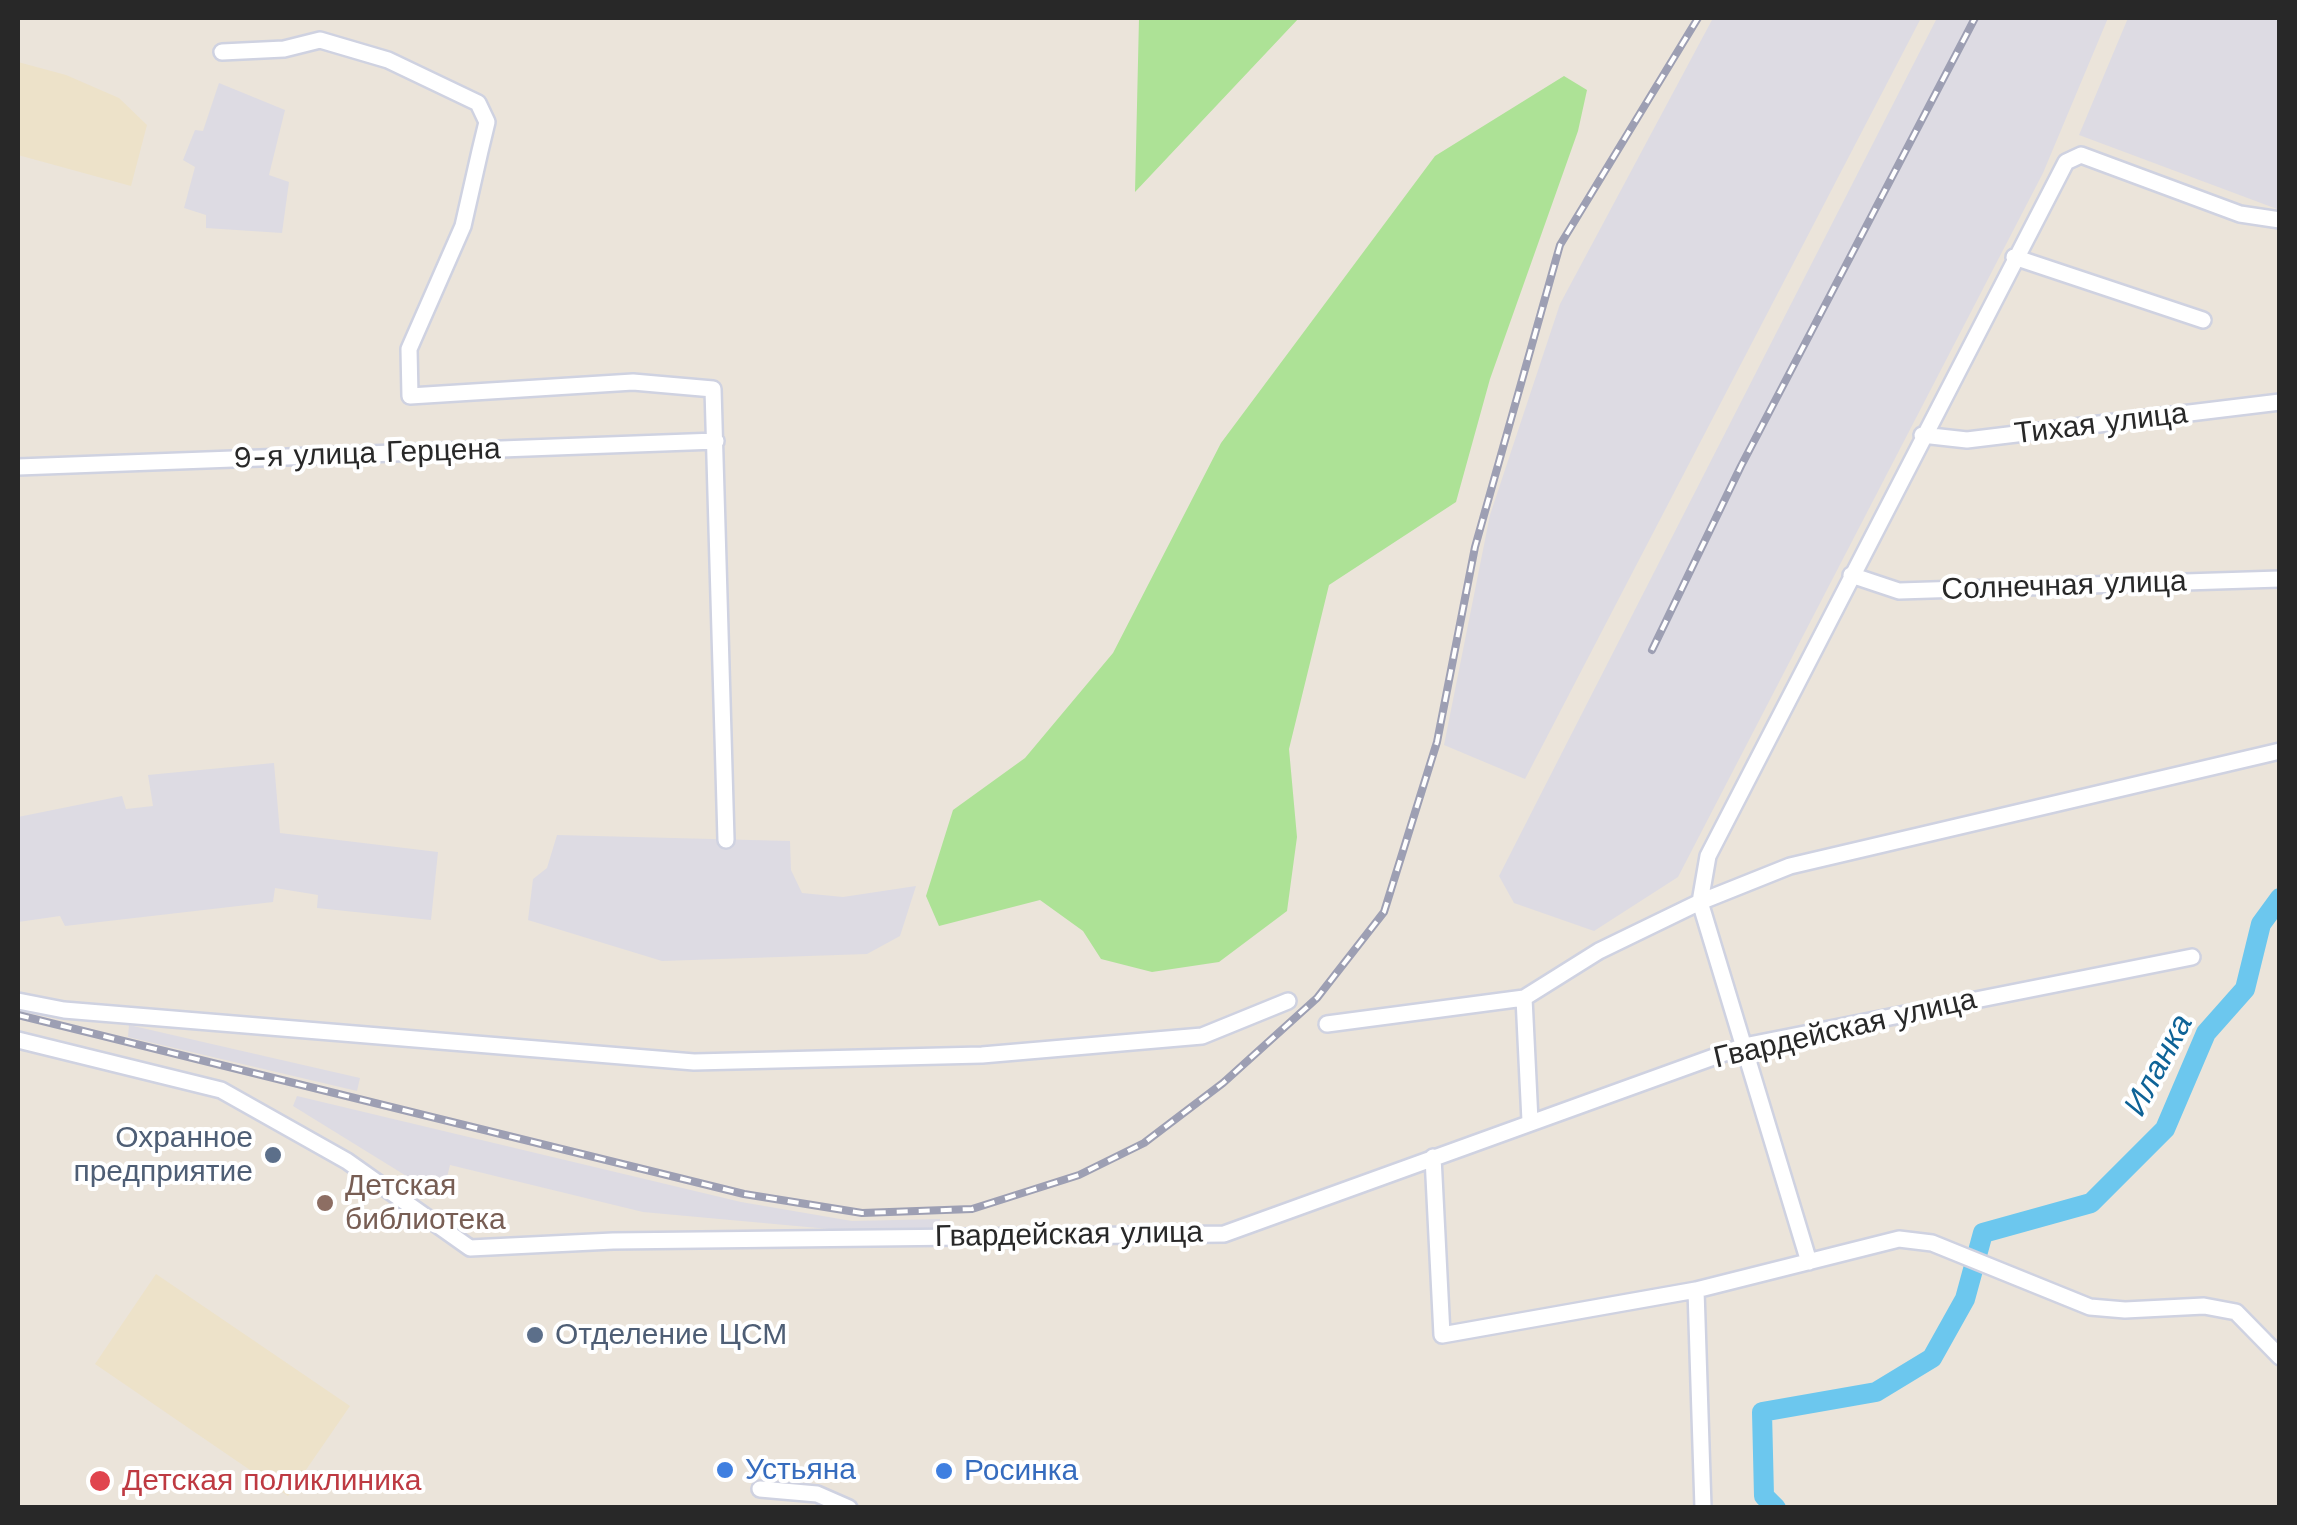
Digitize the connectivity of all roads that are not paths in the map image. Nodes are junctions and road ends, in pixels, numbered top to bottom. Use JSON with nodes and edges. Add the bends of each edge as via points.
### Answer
{"nodes":[{"id":1,"x":222,"y":52,"type":"dead end"},
{"id":2,"x":2280,"y":220,"type":"edge"},
{"id":3,"x":2014,"y":257,"type":"junction"},
{"id":4,"x":2203,"y":320,"type":"dead end"},
{"id":5,"x":2280,"y":402,"type":"edge"},
{"id":6,"x":1922,"y":436,"type":"junction"},
{"id":7,"x":716,"y":441,"type":"junction"},
{"id":8,"x":18,"y":467,"type":"edge"},
{"id":9,"x":1851,"y":575,"type":"junction"},
{"id":10,"x":2280,"y":579,"type":"edge"},
{"id":11,"x":2280,"y":751,"type":"edge"},
{"id":12,"x":726,"y":840,"type":"dead end"},
{"id":13,"x":1700,"y":902,"type":"junction"},
{"id":14,"x":2192,"y":957,"type":"dead end"},
{"id":15,"x":1524,"y":998,"type":"junction"},
{"id":16,"x":18,"y":1000,"type":"edge"},
{"id":17,"x":1288,"y":1001,"type":"dead end"},
{"id":18,"x":1327,"y":1024,"type":"dead end"},
{"id":19,"x":18,"y":1040,"type":"edge"},
{"id":20,"x":1744,"y":1046,"type":"junction"},
{"id":21,"x":1530,"y":1121,"type":"junction"},
{"id":22,"x":1433,"y":1157,"type":"junction"},
{"id":23,"x":1809,"y":1262,"type":"junction"},
{"id":24,"x":1696,"y":1290,"type":"junction"},
{"id":25,"x":2280,"y":1357,"type":"edge"},
{"id":26,"x":760,"y":1489,"type":"dead end"},
{"id":27,"x":848,"y":1508,"type":"edge"},
{"id":28,"x":1703,"y":1508,"type":"edge"}],
"edges":[{"from":1,"to":7,"type":"street","via":[[320,40],[388,60],[478,103],[487,122],[463,226],[409,349],[410,396],[632,382],[714,389]]},
{"from":2,"to":3,"type":"street","via":[[2240,214],[2080,155],[2072,157]]},
{"from":3,"to":4,"type":"street"},
{"from":3,"to":6,"type":"street"},
{"from":5,"to":6,"type":"street","name":"Тихая улица","via":[[1967,440]]},
{"from":6,"to":9,"type":"street"},
{"from":7,"to":8,"type":"street","name":"9-я улица Герцена"},
{"from":7,"to":12,"type":"street"},
{"from":9,"to":10,"type":"street","name":"Солнечная улица","via":[[1899,591]]},
{"from":9,"to":13,"type":"street","via":[[1708,856]]},
{"from":11,"to":13,"type":"street","via":[[1790,866]]},
{"from":13,"to":15,"type":"street","via":[[1598,951]]},
{"from":13,"to":20,"type":"street"},
{"from":14,"to":20,"type":"street","name":"Гвардейская улица"},
{"from":15,"to":18,"type":"street"},
{"from":15,"to":21,"type":"street"},
{"from":16,"to":17,"type":"street","via":[[64,1010],[694,1062],[982,1055],[1202,1036]]},
{"from":19,"to":22,"type":"street","name":"Гвардейская улица","via":[[221,1090],[347,1161],[470,1248],[1224,1234]]},
{"from":20,"to":21,"type":"street","name":"Гвардейская улица"},
{"from":20,"to":23,"type":"street"},
{"from":21,"to":22,"type":"street","name":"Гвардейская улица"},
{"from":22,"to":24,"type":"street","via":[[1442,1335]]},
{"from":23,"to":24,"type":"street"},
{"from":23,"to":25,"type":"street","via":[[1899,1240],[1932,1243],[2090,1307],[2236,1312]]},
{"from":24,"to":28,"type":"street"},
{"from":26,"to":27,"type":"street","via":[[817,1494]]}]}
